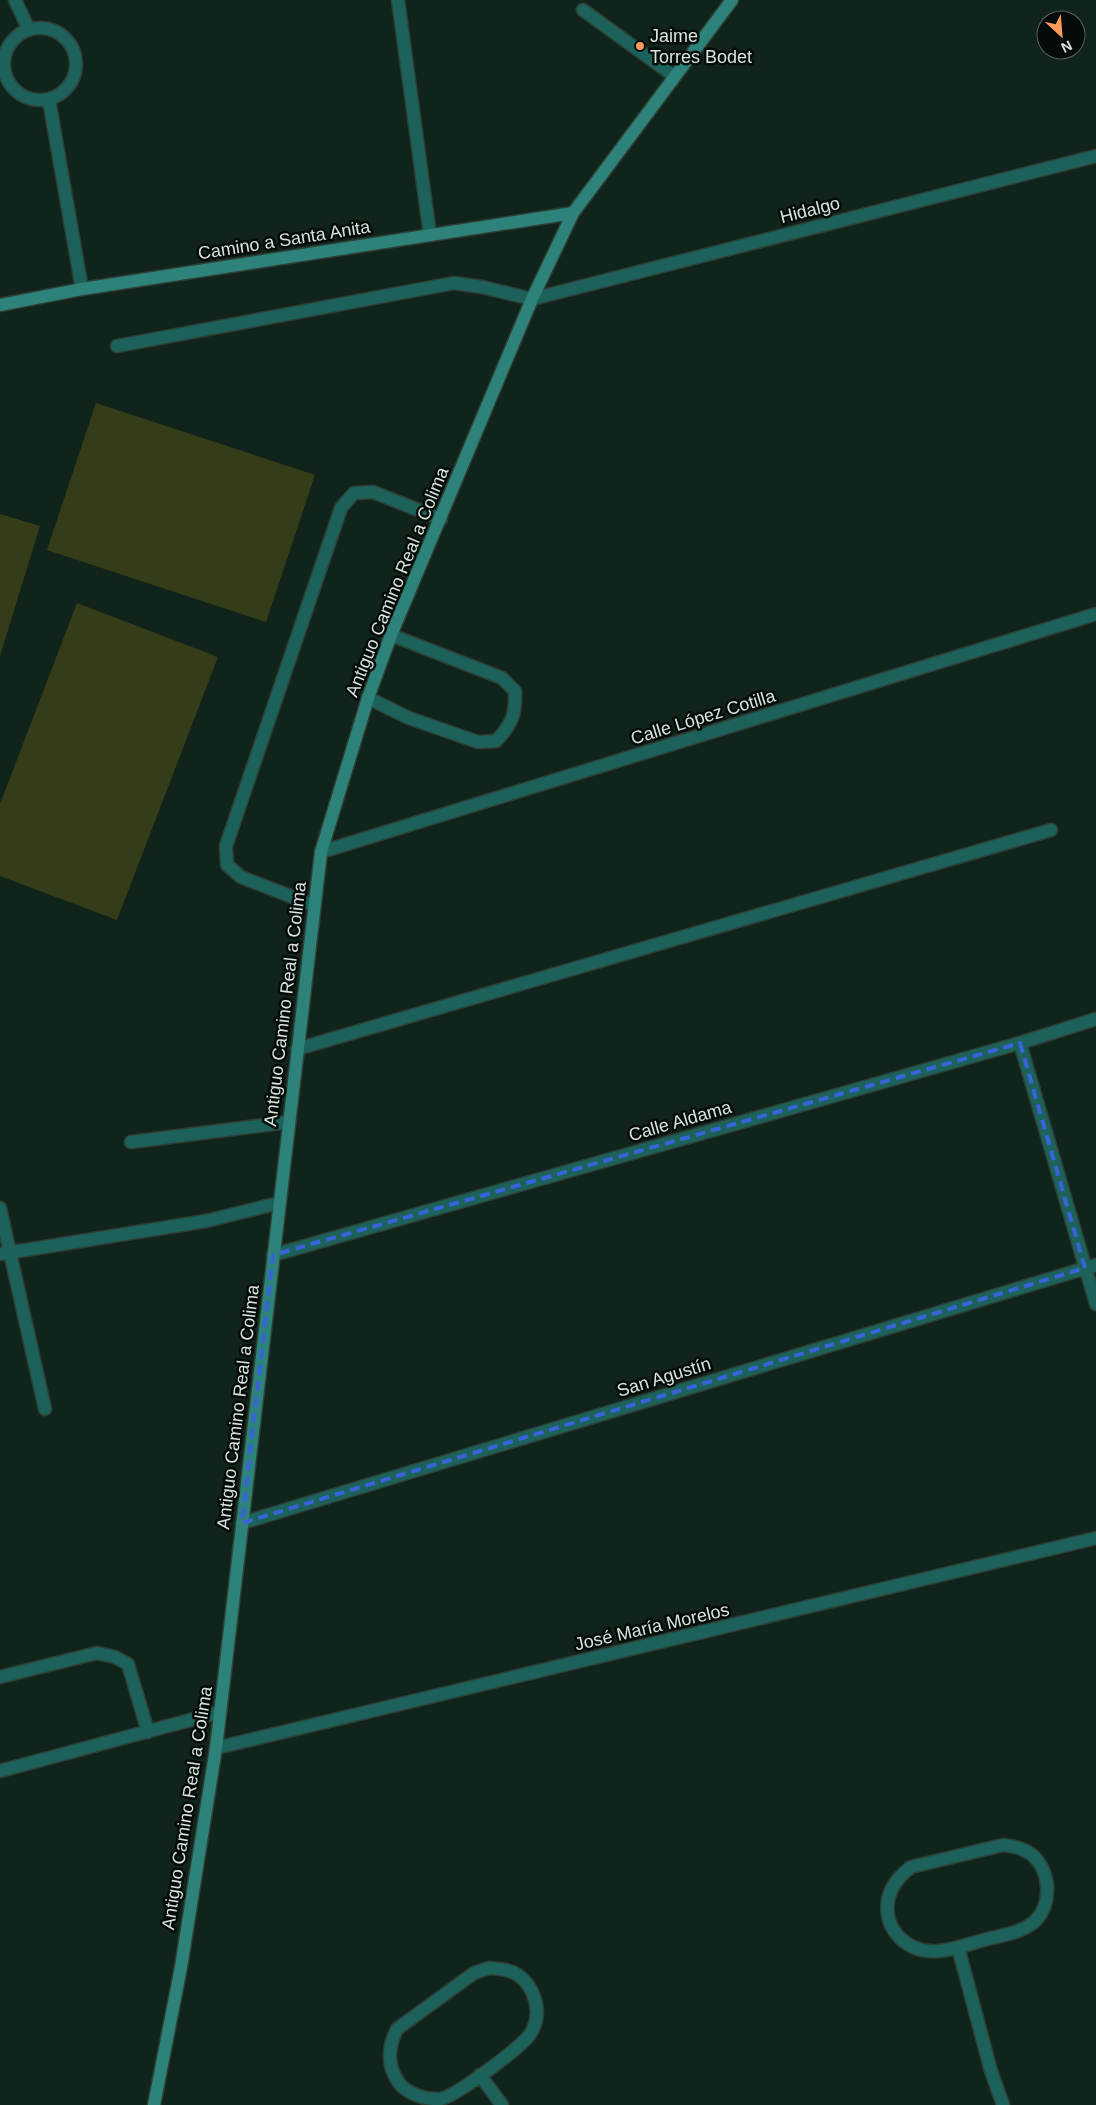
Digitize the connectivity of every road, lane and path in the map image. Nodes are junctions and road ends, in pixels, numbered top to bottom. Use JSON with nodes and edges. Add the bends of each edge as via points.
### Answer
{"nodes":[{"id":1,"x":15,"y":0,"type":"edge"},
{"id":2,"x":398,"y":0,"type":"edge"},
{"id":3,"x":732,"y":0,"type":"edge"},
{"id":4,"x":583,"y":10,"type":"dead end"},
{"id":5,"x":29,"y":30,"type":"junction"},
{"id":6,"x":674,"y":76,"type":"junction"},
{"id":7,"x":49,"y":100,"type":"junction"},
{"id":8,"x":1096,"y":156,"type":"edge"},
{"id":9,"x":573,"y":213,"type":"junction"},
{"id":10,"x":430,"y":235,"type":"junction"},
{"id":11,"x":82,"y":289,"type":"junction"},
{"id":12,"x":532,"y":299,"type":"junction"},
{"id":13,"x":0,"y":306,"type":"edge"},
{"id":14,"x":117,"y":346,"type":"dead end"},
{"id":15,"x":441,"y":518,"type":"junction"},
{"id":16,"x":1096,"y":614,"type":"edge"},
{"id":17,"x":391,"y":635,"type":"junction"},
{"id":18,"x":368,"y":698,"type":"junction"},
{"id":19,"x":1051,"y":830,"type":"dead end"},
{"id":20,"x":321,"y":852,"type":"junction"},
{"id":21,"x":313,"y":905,"type":"junction"},
{"id":22,"x":1096,"y":1019,"type":"edge"},
{"id":23,"x":1020,"y":1043,"type":"junction"},
{"id":24,"x":297,"y":1049,"type":"junction"},
{"id":25,"x":290,"y":1122,"type":"junction"},
{"id":26,"x":131,"y":1142,"type":"dead end"},
{"id":27,"x":279,"y":1202,"type":"junction"},
{"id":28,"x":0,"y":1208,"type":"edge"},
{"id":29,"x":5,"y":1253,"type":"edge"},
{"id":30,"x":273,"y":1255,"type":"junction"},
{"id":31,"x":1090,"y":1267,"type":"edge"},
{"id":32,"x":1096,"y":1304,"type":"edge"},
{"id":33,"x":45,"y":1409,"type":"dead end"},
{"id":34,"x":242,"y":1523,"type":"junction"},
{"id":35,"x":1096,"y":1538,"type":"edge"},
{"id":36,"x":0,"y":1676,"type":"edge"},
{"id":37,"x":220,"y":1712,"type":"junction"},
{"id":38,"x":148,"y":1732,"type":"junction"},
{"id":39,"x":216,"y":1748,"type":"junction"},
{"id":40,"x":0,"y":1771,"type":"edge"},
{"id":41,"x":958,"y":1947,"type":"junction"},
{"id":42,"x":480,"y":2074,"type":"junction"},
{"id":43,"x":154,"y":2105,"type":"edge"},
{"id":44,"x":502,"y":2105,"type":"edge"},
{"id":45,"x":1003,"y":2105,"type":"edge"}],
"edges":[{"from":1,"to":5,"type":"street"},
{"from":2,"to":10,"type":"street"},
{"from":3,"to":6,"type":"main road","name":"Antiguo Camino Real a Colima"},
{"from":4,"to":6,"type":"street"},
{"from":5,"to":7,"type":"street","via":[[11,42],[5,54],[4,70],[9,84],[20,94],[34,100]]},
{"from":5,"to":7,"type":"street","via":[[51,29],[64,36],[77,59],[76,73],[70,85]]},
{"from":6,"to":9,"type":"main road","name":"Antiguo Camino Real a Colima"},
{"from":7,"to":11,"type":"street"},
{"from":8,"to":12,"type":"street","name":"Hidalgo"},
{"from":9,"to":10,"type":"main road","name":"Camino a Santa Anita"},
{"from":9,"to":12,"type":"main road","name":"Antiguo Camino Real a Colima"},
{"from":10,"to":11,"type":"main road","name":"Camino a Santa Anita"},
{"from":11,"to":13,"type":"main road","name":"Camino a Santa Anita"},
{"from":12,"to":14,"type":"street","via":[[454,283]]},
{"from":12,"to":15,"type":"main road","name":"Antiguo Camino Real a Colima"},
{"from":15,"to":17,"type":"main road","name":"Antiguo Camino Real a Colima"},
{"from":15,"to":21,"type":"street","via":[[373,492],[354,493],[341,508],[226,846],[228,865],[241,877]]},
{"from":16,"to":20,"type":"street","name":"Calle López Cotilla"},
{"from":17,"to":18,"type":"main road","name":"Antiguo Camino Real a Colima"},
{"from":17,"to":18,"type":"street","via":[[502,678],[515,691],[516,710],[508,728],[496,740],[478,742],[409,718]]},
{"from":18,"to":20,"type":"main road","name":"Antiguo Camino Real a Colima"},
{"from":19,"to":24,"type":"street"},
{"from":20,"to":21,"type":"main road","name":"Antiguo Camino Real a Colima"},
{"from":21,"to":24,"type":"main road","name":"Antiguo Camino Real a Colima"},
{"from":22,"to":23,"type":"street","name":"Calle Aldama"},
{"from":23,"to":30,"type":"street","name":"Calle Aldama"},
{"from":23,"to":31,"type":"street"},
{"from":24,"to":25,"type":"main road","name":"Antiguo Camino Real a Colima"},
{"from":25,"to":26,"type":"street"},
{"from":25,"to":27,"type":"main road","name":"Antiguo Camino Real a Colima"},
{"from":27,"to":29,"type":"street","via":[[206,1221]]},
{"from":27,"to":30,"type":"main road","name":"Antiguo Camino Real a Colima"},
{"from":28,"to":29,"type":"street"},
{"from":29,"to":33,"type":"street"},
{"from":30,"to":34,"type":"main road","name":"Antiguo Camino Real a Colima"},
{"from":31,"to":32,"type":"street"},
{"from":31,"to":34,"type":"street","name":"San Agustín"},
{"from":34,"to":37,"type":"main road","name":"Antiguo Camino Real a Colima"},
{"from":35,"to":39,"type":"street","name":"José María Morelos"},
{"from":36,"to":38,"type":"street","via":[[96,1653],[115,1657],[128,1664]]},
{"from":37,"to":38,"type":"street"},
{"from":37,"to":39,"type":"main road","name":"Antiguo Camino Real a Colima"},
{"from":38,"to":40,"type":"street"},
{"from":39,"to":43,"type":"main road","name":"Antiguo Camino Real a Colima","via":[[181,1967]]},
{"from":41,"to":41,"type":"street","via":[[937,1953],[921,1951],[896,1934],[889,1920],[888,1905],[891,1890],[899,1877],[911,1867],[1003,1844],[1032,1854],[1042,1866],[1047,1880],[1043,1910],[1034,1922],[1021,1930]]},
{"from":41,"to":45,"type":"street"},
{"from":42,"to":42,"type":"street","via":[[526,2040],[534,2028],[535,1998],[518,1975],[504,1969],[489,1968],[474,1973],[397,2029],[390,2042],[392,2072],[412,2094],[441,2098],[455,2093]]},
{"from":42,"to":44,"type":"street"}]}
